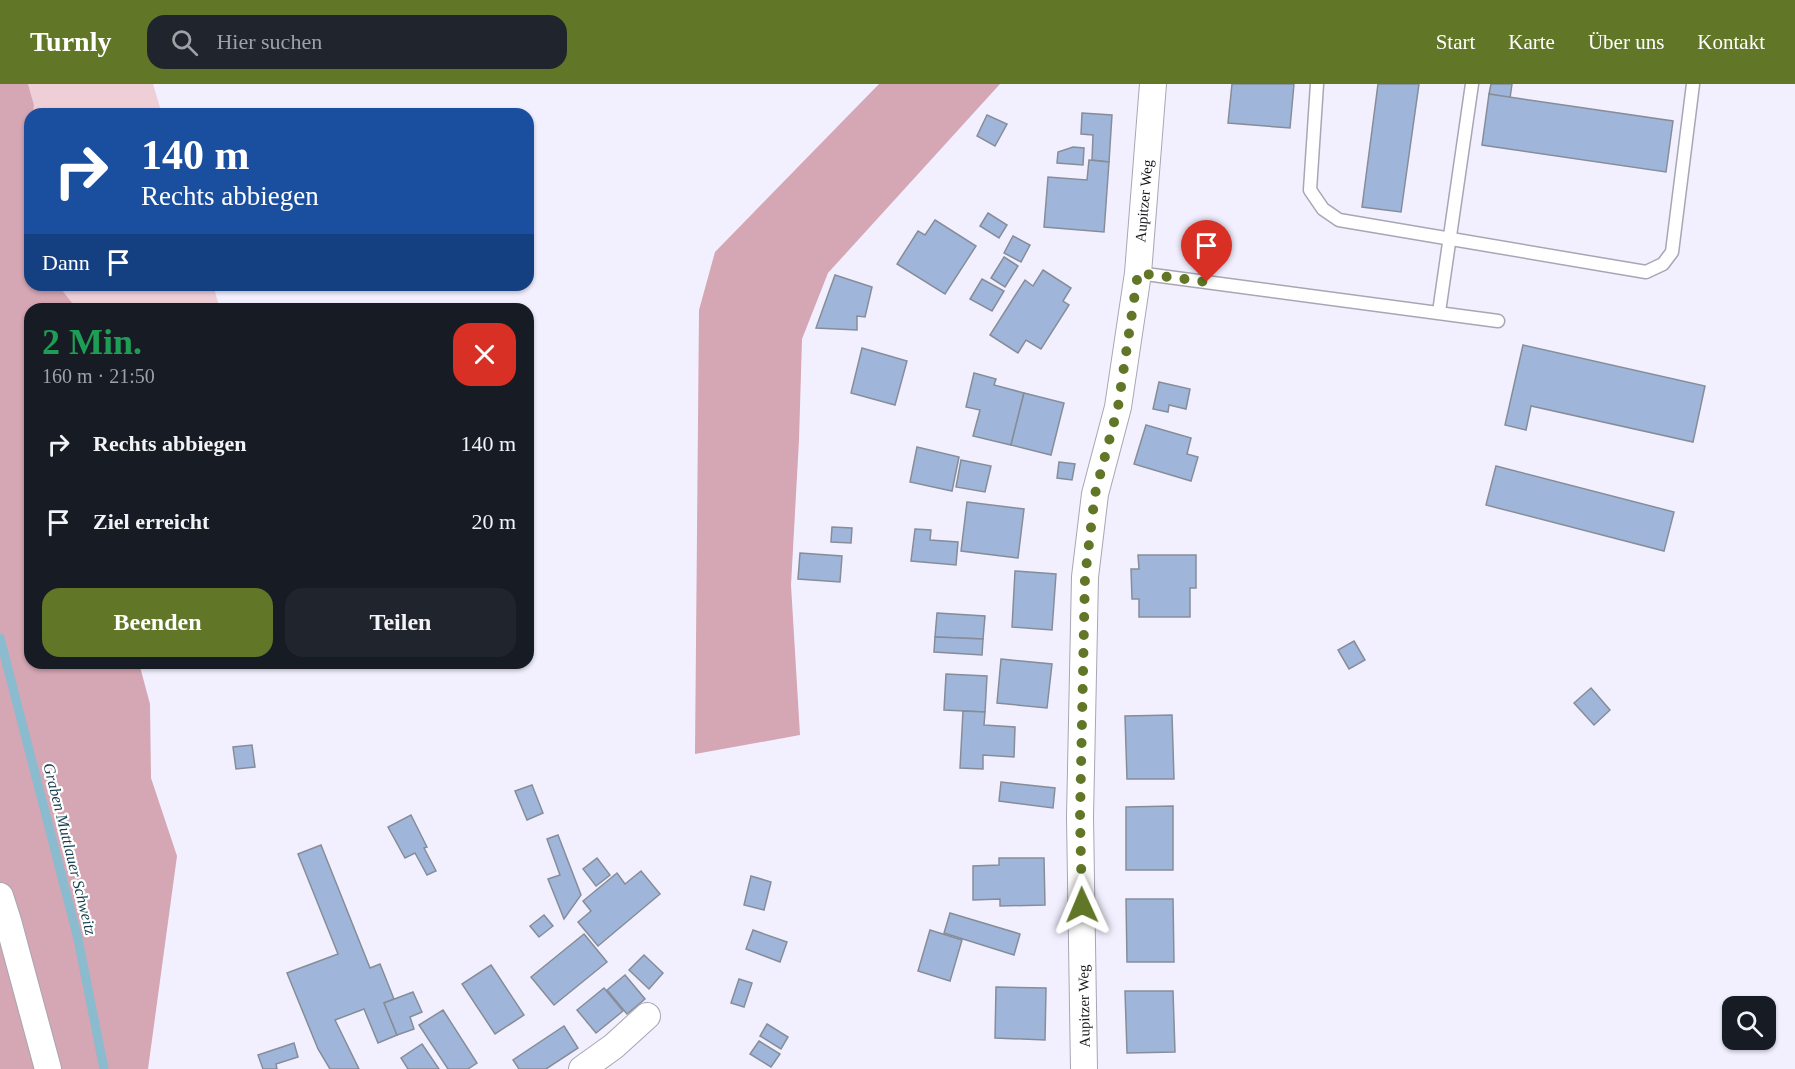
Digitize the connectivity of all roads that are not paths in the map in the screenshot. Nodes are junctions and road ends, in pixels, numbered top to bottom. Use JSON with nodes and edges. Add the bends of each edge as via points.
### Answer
{"nodes":[{"id":1,"x":1153,"y":84,"type":"edge"},
{"id":2,"x":1317,"y":84,"type":"edge"},
{"id":3,"x":1472,"y":84,"type":"edge"},
{"id":4,"x":1693,"y":84,"type":"edge"},
{"id":5,"x":1450,"y":239,"type":"junction"},
{"id":6,"x":1138,"y":273,"type":"junction"},
{"id":7,"x":1439,"y":312,"type":"junction"},
{"id":8,"x":1497,"y":321,"type":"dead end"},
{"id":9,"x":0,"y":896,"type":"edge"},
{"id":10,"x":647,"y":1016,"type":"dead end"},
{"id":11,"x":48,"y":1069,"type":"edge"},
{"id":12,"x":582,"y":1069,"type":"edge"},
{"id":13,"x":1084,"y":1069,"type":"edge"}],
"edges":[{"from":1,"to":6,"type":"street","name":"Aupitzer Weg"},
{"from":2,"to":5,"type":"lane","via":[[1310,190],[1323,210],[1339,220]]},
{"from":3,"to":5,"type":"lane"},
{"from":4,"to":5,"type":"lane","via":[[1672,252],[1663,264],[1646,272]]},
{"from":5,"to":7,"type":"lane"},
{"from":6,"to":7,"type":"lane"},
{"from":6,"to":13,"type":"street","name":"Aupitzer Weg","via":[[1118,407],[1095,494],[1085,577],[1080,817]]},
{"from":7,"to":8,"type":"lane"},
{"from":9,"to":11,"type":"street"},
{"from":10,"to":12,"type":"street"}]}
